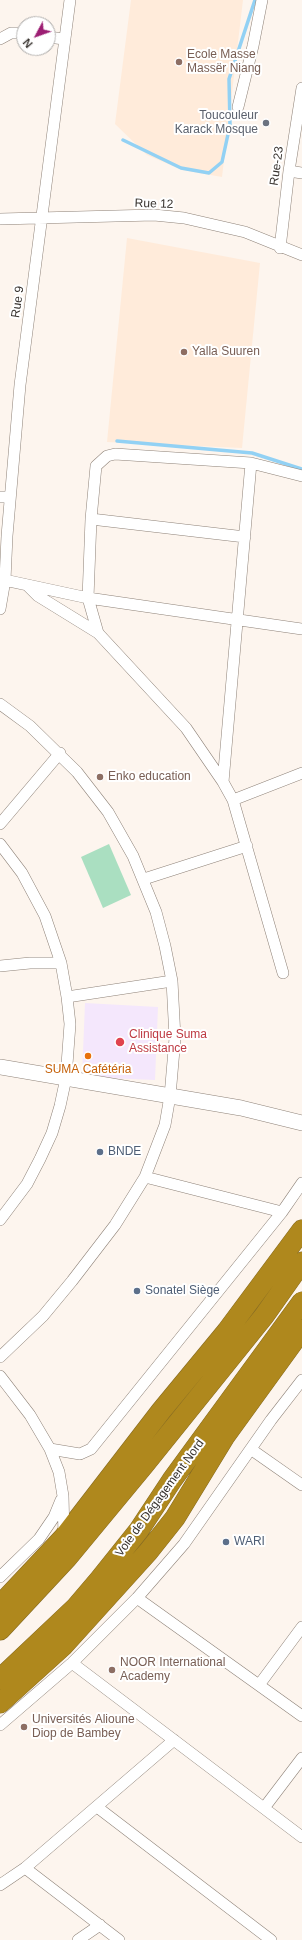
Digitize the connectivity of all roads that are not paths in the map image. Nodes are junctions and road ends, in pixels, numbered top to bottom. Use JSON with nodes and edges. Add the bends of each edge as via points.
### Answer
{"nodes":[{"id":1,"x":70,"y":0,"type":"edge"},
{"id":2,"x":262,"y":0,"type":"edge"},
{"id":3,"x":16,"y":33,"type":"edge"},
{"id":4,"x":56,"y":38,"type":"edge"},
{"id":5,"x":0,"y":39,"type":"edge"},
{"id":6,"x":64,"y":39,"type":"junction"},
{"id":7,"x":302,"y":88,"type":"edge"},
{"id":8,"x":238,"y":107,"type":"dead end"},
{"id":9,"x":300,"y":108,"type":"edge"},
{"id":10,"x":289,"y":172,"type":"junction"},
{"id":11,"x":302,"y":173,"type":"edge"},
{"id":12,"x":0,"y":219,"type":"edge"},
{"id":13,"x":42,"y":219,"type":"junction"},
{"id":14,"x":280,"y":248,"type":"junction"},
{"id":15,"x":302,"y":255,"type":"edge"},
{"id":16,"x":251,"y":463,"type":"junction"},
{"id":17,"x":302,"y":476,"type":"edge"},
{"id":18,"x":5,"y":497,"type":"edge"},
{"id":19,"x":91,"y":519,"type":"junction"},
{"id":20,"x":245,"y":537,"type":"junction"},
{"id":21,"x":2,"y":579,"type":"edge"},
{"id":22,"x":26,"y":584,"type":"junction"},
{"id":23,"x":88,"y":598,"type":"junction"},
{"id":24,"x":0,"y":609,"type":"edge"},
{"id":25,"x":238,"y":618,"type":"junction"},
{"id":26,"x":302,"y":629,"type":"edge"},
{"id":27,"x":98,"y":633,"type":"junction"},
{"id":28,"x":0,"y":704,"type":"edge"},
{"id":29,"x":60,"y":753,"type":"junction"},
{"id":30,"x":302,"y":772,"type":"edge"},
{"id":31,"x":223,"y":782,"type":"junction"},
{"id":32,"x":232,"y":800,"type":"junction"},
{"id":33,"x":0,"y":824,"type":"edge"},
{"id":34,"x":0,"y":844,"type":"edge"},
{"id":35,"x":247,"y":846,"type":"junction"},
{"id":36,"x":144,"y":879,"type":"junction"},
{"id":37,"x":61,"y":963,"type":"junction"},
{"id":38,"x":0,"y":966,"type":"edge"},
{"id":39,"x":283,"y":973,"type":"dead end"},
{"id":40,"x":172,"y":981,"type":"junction"},
{"id":41,"x":68,"y":997,"type":"junction"},
{"id":42,"x":0,"y":1067,"type":"edge"},
{"id":43,"x":66,"y":1078,"type":"junction"},
{"id":44,"x":170,"y":1096,"type":"junction"},
{"id":45,"x":302,"y":1123,"type":"edge"},
{"id":46,"x":145,"y":1177,"type":"junction"},
{"id":47,"x":302,"y":1183,"type":"edge"},
{"id":48,"x":282,"y":1212,"type":"junction"},
{"id":49,"x":0,"y":1220,"type":"edge"},
{"id":50,"x":302,"y":1230,"type":"edge"},
{"id":51,"x":302,"y":1262,"type":"edge"},
{"id":52,"x":302,"y":1302,"type":"edge"},
{"id":53,"x":302,"y":1330,"type":"edge"},
{"id":54,"x":0,"y":1356,"type":"edge"},
{"id":55,"x":190,"y":1375,"type":"junction"},
{"id":56,"x":0,"y":1376,"type":"edge"},
{"id":57,"x":302,"y":1380,"type":"edge"},
{"id":58,"x":50,"y":1449,"type":"junction"},
{"id":59,"x":252,"y":1450,"type":"junction"},
{"id":60,"x":207,"y":1464,"type":"junction"},
{"id":61,"x":144,"y":1465,"type":"junction"},
{"id":62,"x":302,"y":1485,"type":"edge"},
{"id":63,"x":63,"y":1496,"type":"junction"},
{"id":64,"x":139,"y":1530,"type":"junction"},
{"id":65,"x":64,"y":1537,"type":"junction"},
{"id":66,"x":0,"y":1577,"type":"edge"},
{"id":67,"x":137,"y":1598,"type":"junction"},
{"id":68,"x":0,"y":1605,"type":"edge"},
{"id":69,"x":302,"y":1626,"type":"edge"},
{"id":70,"x":3,"y":1627,"type":"edge"},
{"id":71,"x":72,"y":1663,"type":"junction"},
{"id":72,"x":0,"y":1679,"type":"edge"},
{"id":73,"x":259,"y":1685,"type":"junction"},
{"id":74,"x":0,"y":1703,"type":"edge"},
{"id":75,"x":302,"y":1716,"type":"edge"},
{"id":76,"x":0,"y":1725,"type":"edge"},
{"id":77,"x":174,"y":1740,"type":"junction"},
{"id":78,"x":302,"y":1758,"type":"edge"},
{"id":79,"x":98,"y":1807,"type":"junction"},
{"id":80,"x":264,"y":1808,"type":"junction"},
{"id":81,"x":302,"y":1837,"type":"edge"},
{"id":82,"x":24,"y":1868,"type":"junction"},
{"id":83,"x":0,"y":1885,"type":"edge"},
{"id":84,"x":100,"y":1925,"type":"junction"},
{"id":85,"x":78,"y":1940,"type":"edge"},
{"id":86,"x":118,"y":1940,"type":"edge"},
{"id":87,"x":271,"y":1940,"type":"edge"}],
"edges":[{"from":1,"to":6,"type":"street","name":"Rue 9"},
{"from":2,"to":8,"type":"street"},
{"from":3,"to":5,"type":"street"},
{"from":4,"to":6,"type":"street"},
{"from":6,"to":13,"type":"street","name":"Rue 9"},
{"from":7,"to":9,"type":"street","name":"Rue-23"},
{"from":9,"to":10,"type":"street","name":"Rue-23"},
{"from":10,"to":11,"type":"street"},
{"from":10,"to":14,"type":"street","name":"Rue-23"},
{"from":12,"to":13,"type":"street","name":"Rue 12"},
{"from":13,"to":14,"type":"street","name":"Rue 12","via":[[154,215],[184,218],[245,232]]},
{"from":13,"to":18,"type":"street","name":"Rue 9"},
{"from":14,"to":15,"type":"street","name":"Rue 12"},
{"from":16,"to":17,"type":"street"},
{"from":16,"to":19,"type":"street","via":[[115,454],[107,456],[96,466]]},
{"from":16,"to":20,"type":"street"},
{"from":18,"to":21,"type":"street","name":"Rue 9"},
{"from":19,"to":20,"type":"street"},
{"from":19,"to":23,"type":"street"},
{"from":20,"to":25,"type":"street"},
{"from":21,"to":22,"type":"street"},
{"from":21,"to":24,"type":"street","name":"Rue 9"},
{"from":22,"to":23,"type":"street"},
{"from":22,"to":27,"type":"street","via":[[38,596]]},
{"from":23,"to":25,"type":"street"},
{"from":23,"to":27,"type":"street"},
{"from":25,"to":26,"type":"street"},
{"from":25,"to":31,"type":"street"},
{"from":27,"to":31,"type":"street","via":[[186,728]]},
{"from":28,"to":29,"type":"street"},
{"from":29,"to":33,"type":"street"},
{"from":29,"to":36,"type":"street","via":[[108,812]]},
{"from":30,"to":32,"type":"street"},
{"from":31,"to":32,"type":"street"},
{"from":32,"to":35,"type":"street"},
{"from":34,"to":37,"type":"street","via":[[35,894],[46,916]]},
{"from":35,"to":36,"type":"street"},
{"from":35,"to":39,"type":"street"},
{"from":36,"to":40,"type":"street","via":[[158,919]]},
{"from":37,"to":38,"type":"street"},
{"from":37,"to":41,"type":"street"},
{"from":40,"to":41,"type":"street"},
{"from":40,"to":44,"type":"street","via":[[175,1038]]},
{"from":41,"to":43,"type":"street","via":[[69,1051]]},
{"from":42,"to":43,"type":"street"},
{"from":43,"to":44,"type":"street"},
{"from":43,"to":49,"type":"street","via":[[58,1113],[40,1159],[27,1184]]},
{"from":44,"to":45,"type":"street","via":[[241,1108]]},
{"from":44,"to":46,"type":"street","via":[[164,1125]]},
{"from":46,"to":48,"type":"street"},
{"from":46,"to":54,"type":"street","via":[[115,1225],[72,1281],[43,1316]]},
{"from":47,"to":48,"type":"street"},
{"from":48,"to":58,"type":"street","via":[[91,1449],[80,1454]]},
{"from":50,"to":55,"type":"highway","via":[[227,1331]]},
{"from":51,"to":61,"type":"highway","via":[[264,1316]]},
{"from":52,"to":64,"type":"highway","name":"Voie de Dégagement Nord","via":[[172,1480]]},
{"from":53,"to":60,"type":"highway"},
{"from":55,"to":61,"type":"highway"},
{"from":55,"to":65,"type":"highway"},
{"from":56,"to":58,"type":"street","via":[[30,1415]]},
{"from":57,"to":59,"type":"street"},
{"from":58,"to":63,"type":"street","via":[[59,1472]]},
{"from":59,"to":62,"type":"street"},
{"from":59,"to":67,"type":"street","via":[[184,1544]]},
{"from":60,"to":64,"type":"highway"},
{"from":60,"to":74,"type":"highway","via":[[174,1518],[148,1552],[68,1640]]},
{"from":61,"to":70,"type":"highway","via":[[67,1558]]},
{"from":63,"to":65,"type":"street"},
{"from":63,"to":66,"type":"street","via":[[40,1539]]},
{"from":64,"to":72,"type":"highway","name":"Voie de Dégagement Nord","via":[[76,1607]]},
{"from":65,"to":68,"type":"highway"},
{"from":67,"to":71,"type":"street"},
{"from":67,"to":73,"type":"street"},
{"from":69,"to":73,"type":"street"},
{"from":71,"to":76,"type":"street"},
{"from":71,"to":77,"type":"street"},
{"from":73,"to":75,"type":"street"},
{"from":77,"to":79,"type":"street"},
{"from":77,"to":80,"type":"street"},
{"from":78,"to":80,"type":"street"},
{"from":79,"to":82,"type":"street"},
{"from":79,"to":87,"type":"street"},
{"from":80,"to":81,"type":"street"},
{"from":82,"to":83,"type":"street"},
{"from":82,"to":84,"type":"street"},
{"from":84,"to":85,"type":"street"},
{"from":84,"to":86,"type":"street"}]}
